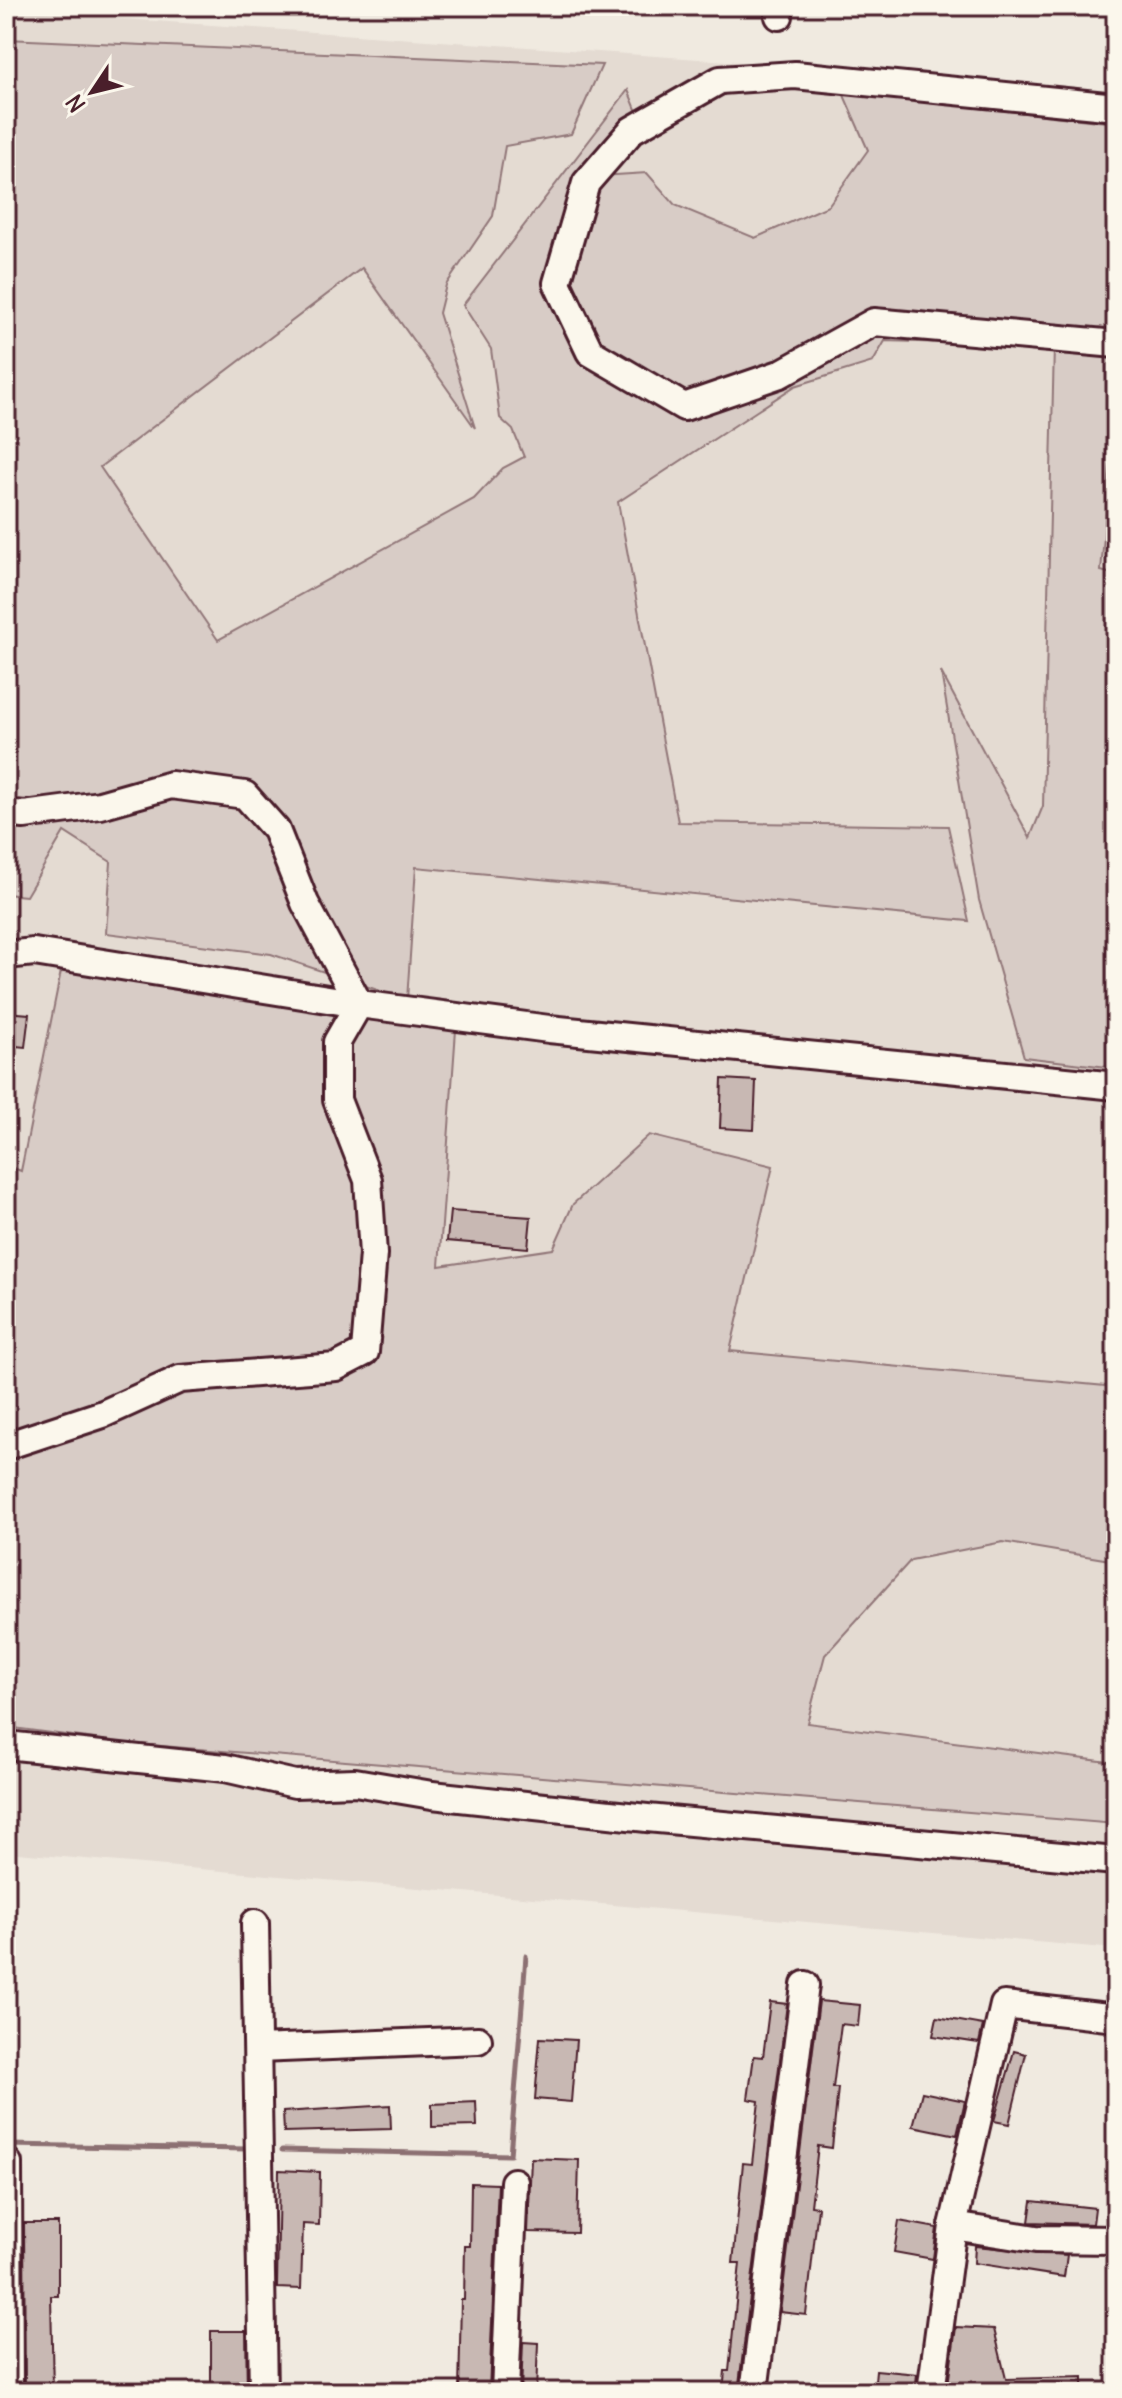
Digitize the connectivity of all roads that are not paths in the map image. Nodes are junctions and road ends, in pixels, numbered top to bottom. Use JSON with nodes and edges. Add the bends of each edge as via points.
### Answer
{"nodes":[{"id":1,"x":1116,"y":107,"type":"edge"},
{"id":2,"x":1116,"y":344,"type":"edge"},
{"id":3,"x":6,"y":813,"type":"edge"},
{"id":4,"x":6,"y":955,"type":"edge"},
{"id":5,"x":359,"y":1004,"type":"junction"},
{"id":6,"x":1116,"y":1086,"type":"edge"},
{"id":7,"x":6,"y":1446,"type":"edge"},
{"id":8,"x":6,"y":1745,"type":"edge"},
{"id":9,"x":1116,"y":1861,"type":"edge"},
{"id":10,"x":255,"y":1923,"type":"dead end"},
{"id":11,"x":805,"y":1985,"type":"dead end"},
{"id":12,"x":1116,"y":2018,"type":"edge"},
{"id":13,"x":478,"y":2040,"type":"dead end"},
{"id":14,"x":258,"y":2049,"type":"junction"},
{"id":15,"x":8,"y":2163,"type":"dead end"},
{"id":16,"x":514,"y":2182,"type":"dead end"},
{"id":17,"x":953,"y":2226,"type":"junction"},
{"id":18,"x":1116,"y":2240,"type":"edge"},
{"id":19,"x":9,"y":2392,"type":"edge"},
{"id":20,"x":263,"y":2392,"type":"edge"},
{"id":21,"x":505,"y":2392,"type":"edge"},
{"id":22,"x":754,"y":2392,"type":"edge"},
{"id":23,"x":931,"y":2392,"type":"edge"}],
"edges":[{"from":1,"to":2,"type":"street","via":[[795,75],[720,80],[632,130],[586,183],[557,283],[590,352],[684,407],[780,374],[874,322]]},
{"from":3,"to":5,"type":"street","via":[[100,805],[171,785],[245,795],[276,830],[305,903]]},
{"from":4,"to":5,"type":"street","via":[[34,952]]},
{"from":5,"to":6,"type":"street","via":[[549,1029]]},
{"from":5,"to":7,"type":"street","via":[[337,1042],[337,1100],[368,1180],[373,1254],[365,1352],[336,1367],[180,1379],[103,1414]]},
{"from":8,"to":9,"type":"street","via":[[225,1768],[295,1784],[355,1782],[647,1818]]},
{"from":10,"to":14,"type":"street"},
{"from":11,"to":22,"type":"street"},
{"from":12,"to":17,"type":"street","via":[[1004,2005]]},
{"from":13,"to":14,"type":"street"},
{"from":14,"to":20,"type":"street"},
{"from":15,"to":19,"type":"street"},
{"from":16,"to":21,"type":"street"},
{"from":17,"to":18,"type":"street","via":[[1036,2239]]},
{"from":17,"to":23,"type":"street"}]}
